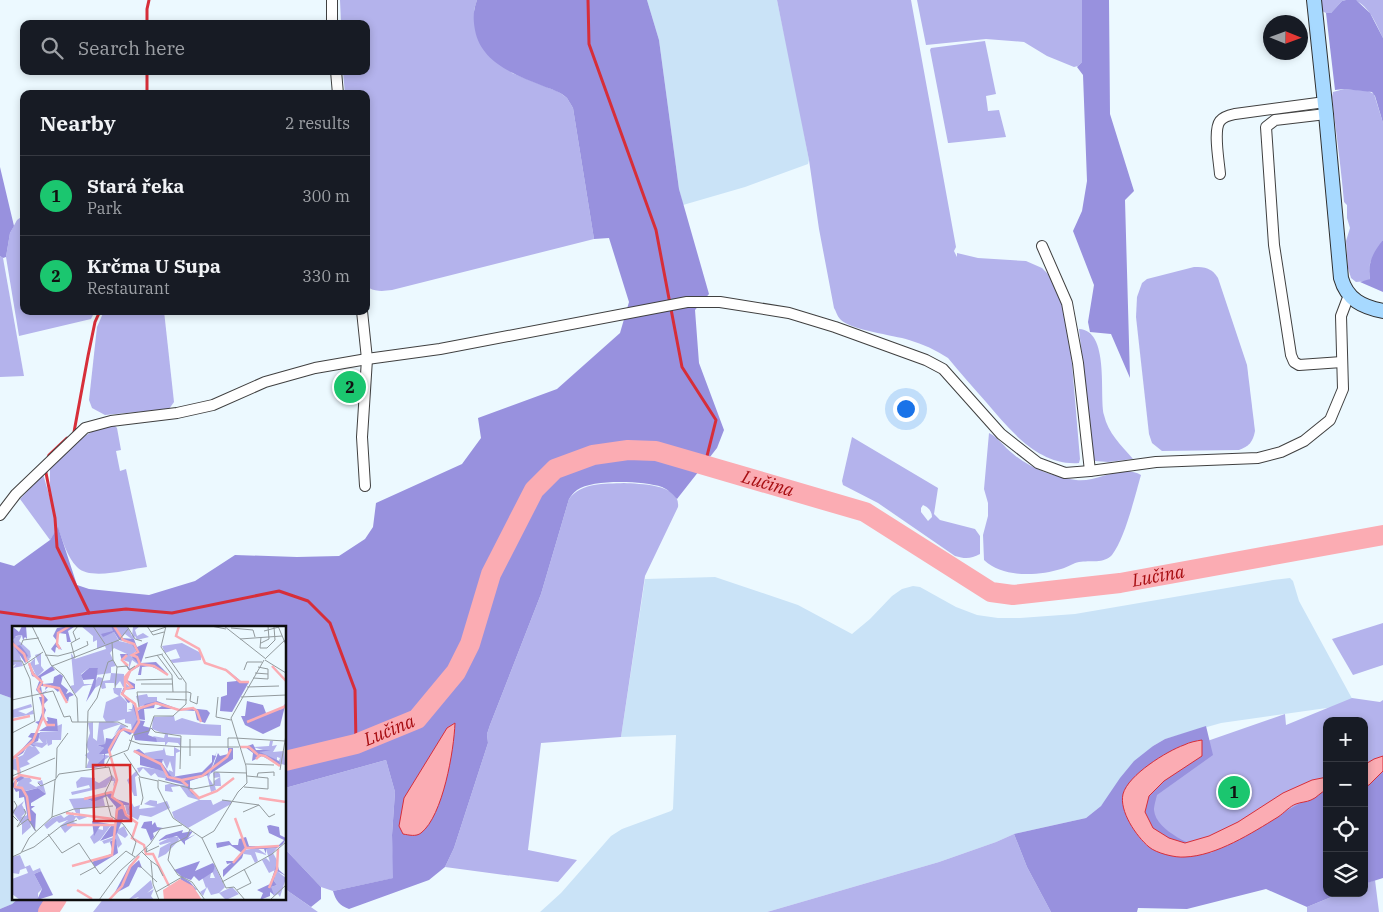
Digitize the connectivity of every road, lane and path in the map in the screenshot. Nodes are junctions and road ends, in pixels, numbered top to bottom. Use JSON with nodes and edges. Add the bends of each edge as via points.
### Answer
{"nodes":[{"id":1,"x":332,"y":0,"type":"edge"},
{"id":2,"x":1314,"y":0,"type":"edge"},
{"id":3,"x":332,"y":20,"type":"edge"},
{"id":4,"x":336,"y":75,"type":"edge"},
{"id":5,"x":338,"y":90,"type":"edge"},
{"id":6,"x":1326,"y":108,"type":"junction"},
{"id":7,"x":1220,"y":174,"type":"dead end"},
{"id":8,"x":1042,"y":246,"type":"dead end"},
{"id":9,"x":1349,"y":295,"type":"junction"},
{"id":10,"x":1383,"y":311,"type":"edge"},
{"id":11,"x":362,"y":315,"type":"edge"},
{"id":12,"x":367,"y":358,"type":"junction"},
{"id":13,"x":1342,"y":362,"type":"junction"},
{"id":14,"x":1090,"y":472,"type":"junction"},
{"id":15,"x":365,"y":486,"type":"dead end"},
{"id":16,"x":0,"y":516,"type":"edge"}],
"edges":[{"from":1,"to":3,"type":"street"},
{"from":2,"to":6,"type":"street"},
{"from":4,"to":5,"type":"street"},
{"from":6,"to":7,"type":"street","via":[[1225,116],[1217,129]]},
{"from":6,"to":9,"type":"street","via":[[1341,278]]},
{"from":6,"to":13,"type":"street","via":[[1275,120],[1266,127],[1274,245],[1291,355],[1299,365]]},
{"from":8,"to":14,"type":"street","via":[[1068,303]]},
{"from":9,"to":10,"type":"street","via":[[1360,304]]},
{"from":9,"to":13,"type":"street","via":[[1342,316]]},
{"from":11,"to":12,"type":"street"},
{"from":12,"to":14,"type":"street","via":[[440,349],[687,302],[720,302],[789,313],[926,360],[943,369],[1001,434],[1038,463],[1065,472]]},
{"from":12,"to":15,"type":"street","via":[[362,437]]},
{"from":12,"to":16,"type":"street","via":[[264,382],[213,404],[177,413],[110,421],[85,428],[16,494]]},
{"from":13,"to":14,"type":"street","via":[[1343,389],[1330,420],[1304,441],[1281,452],[1258,458],[1156,462]]}]}
